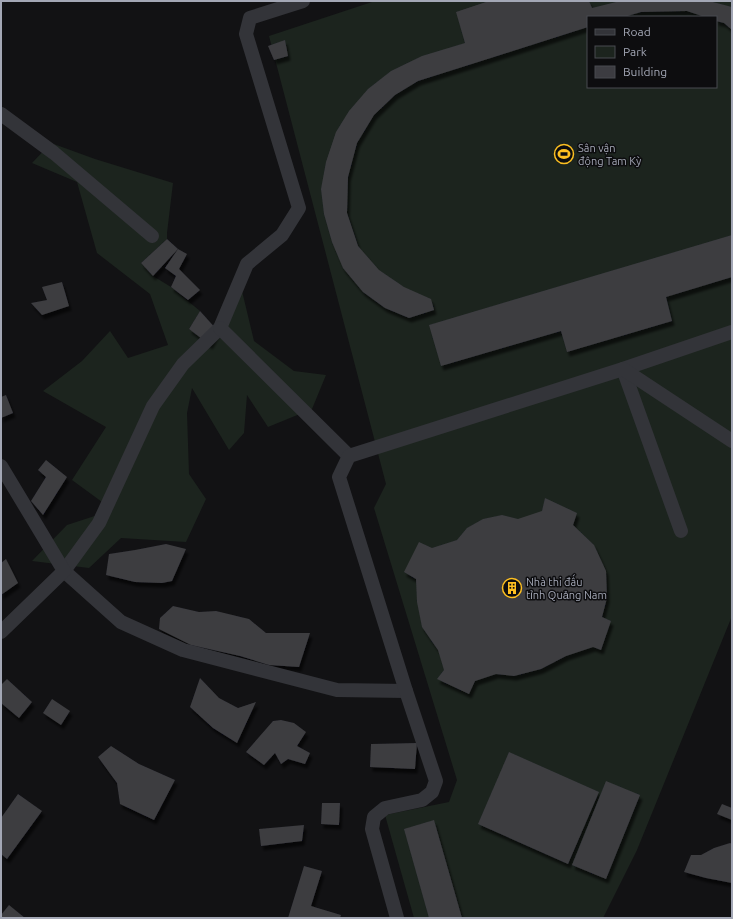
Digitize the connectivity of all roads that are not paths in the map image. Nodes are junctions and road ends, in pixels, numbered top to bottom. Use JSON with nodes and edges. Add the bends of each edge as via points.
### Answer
{"nodes":[{"id":1,"x":303,"y":1,"type":"edge"},
{"id":2,"x":1,"y":114,"type":"edge"},
{"id":3,"x":152,"y":236,"type":"dead end"},
{"id":4,"x":220,"y":328,"type":"junction"},
{"id":5,"x":732,"y":332,"type":"edge"},
{"id":6,"x":623,"y":369,"type":"junction"},
{"id":7,"x":732,"y":440,"type":"edge"},
{"id":8,"x":349,"y":456,"type":"junction"},
{"id":9,"x":1,"y":466,"type":"edge"},
{"id":10,"x":681,"y":531,"type":"dead end"},
{"id":11,"x":64,"y":571,"type":"junction"},
{"id":12,"x":1,"y":632,"type":"edge"},
{"id":13,"x":406,"y":691,"type":"junction"},
{"id":14,"x":397,"y":918,"type":"edge"}],
"edges":[{"from":1,"to":4,"type":"street","via":[[250,18],[246,34],[299,208],[282,235],[247,264]]},
{"from":2,"to":3,"type":"street","via":[[54,153]]},
{"from":4,"to":8,"type":"street"},
{"from":4,"to":11,"type":"street","via":[[182,364],[153,406],[99,523]]},
{"from":5,"to":6,"type":"street"},
{"from":6,"to":7,"type":"street"},
{"from":6,"to":8,"type":"street"},
{"from":6,"to":10,"type":"street"},
{"from":8,"to":13,"type":"street","via":[[339,477]]},
{"from":9,"to":11,"type":"street"},
{"from":11,"to":12,"type":"street"},
{"from":11,"to":13,"type":"street","via":[[121,622],[183,650],[337,690]]},
{"from":13,"to":14,"type":"street","via":[[436,781],[432,792],[422,800],[385,808],[374,817],[372,829]]}]}
